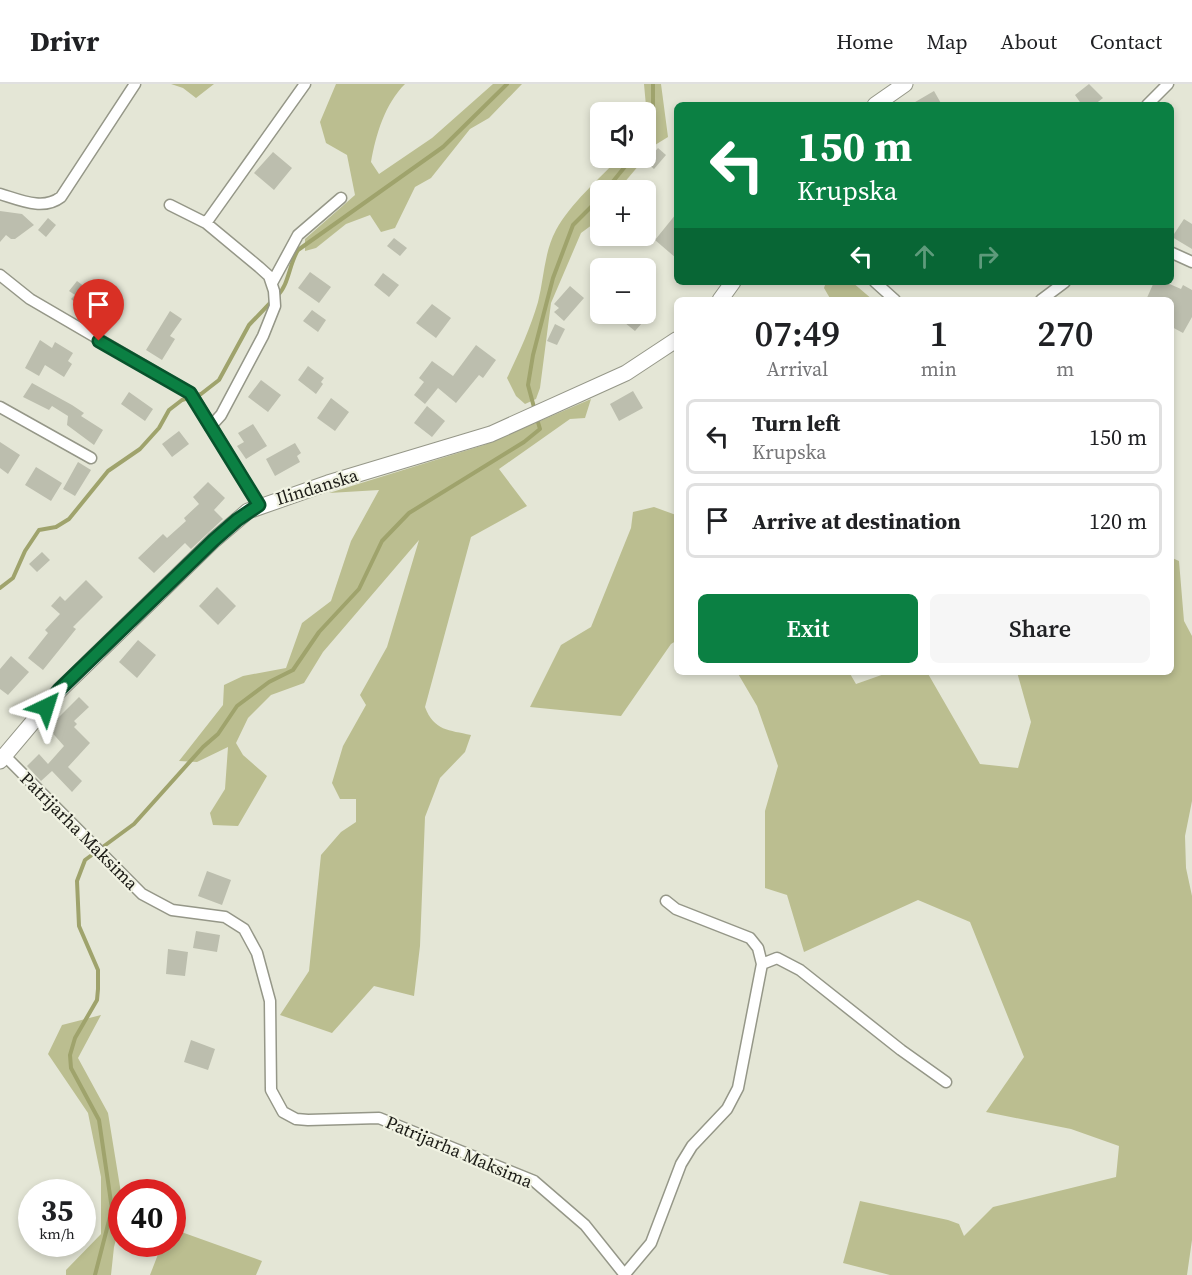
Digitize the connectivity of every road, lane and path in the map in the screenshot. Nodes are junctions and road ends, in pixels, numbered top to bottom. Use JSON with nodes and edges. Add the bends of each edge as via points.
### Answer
{"nodes":[{"id":1,"x":135,"y":84,"type":"edge"},
{"id":2,"x":305,"y":84,"type":"edge"},
{"id":3,"x":905,"y":84,"type":"edge"},
{"id":4,"x":1168,"y":84,"type":"edge"},
{"id":5,"x":879,"y":102,"type":"edge"},
{"id":6,"x":1150,"y":102,"type":"edge"},
{"id":7,"x":0,"y":194,"type":"edge"},
{"id":8,"x":341,"y":198,"type":"dead end"},
{"id":9,"x":170,"y":205,"type":"dead end"},
{"id":10,"x":206,"y":223,"type":"junction"},
{"id":11,"x":1174,"y":254,"type":"edge"},
{"id":12,"x":1192,"y":262,"type":"edge"},
{"id":13,"x":0,"y":274,"type":"edge"},
{"id":14,"x":878,"y":285,"type":"edge"},
{"id":15,"x":1061,"y":285,"type":"edge"},
{"id":16,"x":273,"y":287,"type":"junction"},
{"id":17,"x":892,"y":297,"type":"edge"},
{"id":18,"x":1045,"y":297,"type":"edge"},
{"id":19,"x":674,"y":341,"type":"edge"},
{"id":20,"x":0,"y":407,"type":"edge"},
{"id":21,"x":210,"y":427,"type":"junction"},
{"id":22,"x":91,"y":458,"type":"dead end"},
{"id":23,"x":259,"y":505,"type":"junction"},
{"id":24,"x":3,"y":759,"type":"edge"},
{"id":25,"x":666,"y":901,"type":"dead end"},
{"id":26,"x":762,"y":964,"type":"junction"},
{"id":27,"x":946,"y":1082,"type":"dead end"},
{"id":28,"x":625,"y":1275,"type":"edge"}],
"edges":[{"from":1,"to":7,"type":"street","via":[[62,197],[54,203],[30,204]]},
{"from":2,"to":10,"type":"street"},
{"from":3,"to":5,"type":"street"},
{"from":4,"to":6,"type":"street"},
{"from":8,"to":16,"type":"street","via":[[298,235]]},
{"from":9,"to":10,"type":"street"},
{"from":10,"to":16,"type":"street","via":[[259,267]]},
{"from":11,"to":12,"type":"street"},
{"from":13,"to":21,"type":"street","via":[[30,299],[190,393]]},
{"from":14,"to":17,"type":"street"},
{"from":15,"to":18,"type":"street"},
{"from":16,"to":21,"type":"street","via":[[275,306],[263,336],[221,415]]},
{"from":19,"to":23,"type":"street","name":"Ilindanska","via":[[626,373],[491,434]]},
{"from":20,"to":22,"type":"street"},
{"from":21,"to":23,"type":"street"},
{"from":23,"to":24,"type":"street","name":"Ilindanska","via":[[214,540],[59,690]]},
{"from":24,"to":28,"type":"street","name":"Patrijarha Maksima","via":[[142,894],[172,910],[225,917],[244,928],[257,953],[270,1001],[271,1090],[284,1112],[296,1119],[309,1120],[379,1118],[534,1181],[585,1225]]},
{"from":25,"to":26,"type":"street","via":[[676,909],[750,938],[758,948]]},
{"from":26,"to":27,"type":"street","via":[[777,958],[800,970]]},
{"from":26,"to":28,"type":"street","via":[[738,1088],[727,1109],[692,1146],[681,1164],[651,1243]]}]}
